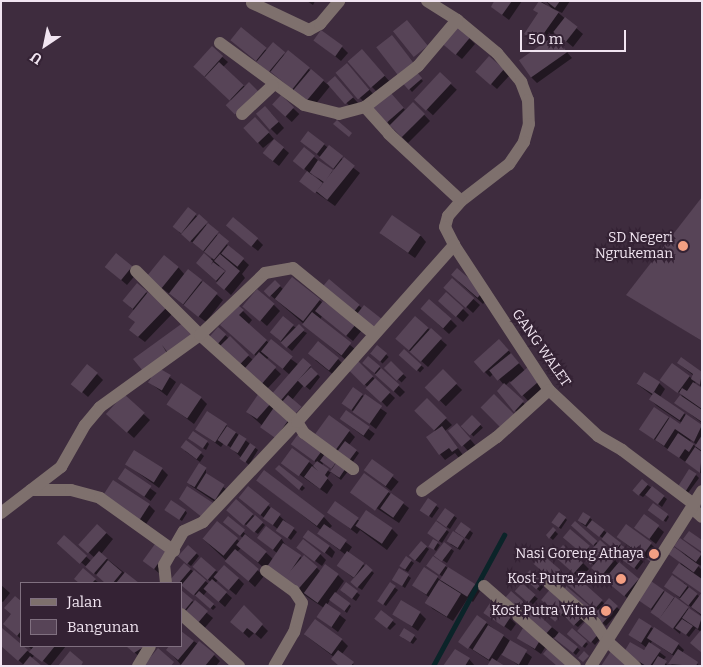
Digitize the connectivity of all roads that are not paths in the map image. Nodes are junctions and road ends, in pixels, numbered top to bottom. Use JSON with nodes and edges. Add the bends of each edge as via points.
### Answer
{"nodes":[{"id":1,"x":339,"y":1,"type":"edge"},
{"id":2,"x":426,"y":1,"type":"edge"},
{"id":3,"x":252,"y":3,"type":"dead end"},
{"id":4,"x":457,"y":20,"type":"junction"},
{"id":5,"x":220,"y":42,"type":"dead end"},
{"id":6,"x":273,"y":85,"type":"junction"},
{"id":7,"x":365,"y":107,"type":"junction"},
{"id":8,"x":242,"y":114,"type":"dead end"},
{"id":9,"x":461,"y":201,"type":"junction"},
{"id":10,"x":454,"y":245,"type":"junction"},
{"id":11,"x":136,"y":272,"type":"dead end"},
{"id":12,"x":374,"y":334,"type":"junction"},
{"id":13,"x":200,"y":335,"type":"junction"},
{"id":14,"x":550,"y":390,"type":"junction"},
{"id":15,"x":298,"y":422,"type":"junction"},
{"id":16,"x":352,"y":469,"type":"dead end"},
{"id":17,"x":32,"y":490,"type":"junction"},
{"id":18,"x":422,"y":491,"type":"dead end"},
{"id":19,"x":702,"y":491,"type":"edge"},
{"id":20,"x":693,"y":506,"type":"junction"},
{"id":21,"x":1,"y":513,"type":"edge"},
{"id":22,"x":702,"y":517,"type":"edge"},
{"id":23,"x":174,"y":551,"type":"junction"},
{"id":24,"x":266,"y":571,"type":"dead end"},
{"id":25,"x":546,"y":580,"type":"dead end"},
{"id":26,"x":166,"y":582,"type":"edge"},
{"id":27,"x":484,"y":586,"type":"dead end"},
{"id":28,"x":182,"y":615,"type":"edge"},
{"id":29,"x":607,"y":641,"type":"junction"},
{"id":30,"x":149,"y":647,"type":"edge"},
{"id":31,"x":138,"y":666,"type":"edge"},
{"id":32,"x":239,"y":666,"type":"edge"},
{"id":33,"x":274,"y":666,"type":"edge"},
{"id":34,"x":575,"y":666,"type":"edge"},
{"id":35,"x":591,"y":666,"type":"edge"},
{"id":36,"x":635,"y":666,"type":"edge"}],
"edges":[{"from":1,"to":3,"type":"street","via":[[320,24],[309,30]]},
{"from":2,"to":4,"type":"street"},
{"from":4,"to":7,"type":"street","via":[[418,66]]},
{"from":4,"to":9,"type":"street","via":[[510,67],[528,100],[529,124],[524,142],[509,164]]},
{"from":5,"to":6,"type":"street"},
{"from":6,"to":7,"type":"street","via":[[304,105],[327,113],[349,113]]},
{"from":6,"to":8,"type":"street"},
{"from":7,"to":9,"type":"street","via":[[388,134]]},
{"from":9,"to":10,"type":"street","name":"GANG WALET","via":[[448,216],[445,227]]},
{"from":10,"to":12,"type":"street"},
{"from":10,"to":14,"type":"street","name":"GANG WALET"},
{"from":11,"to":13,"type":"street"},
{"from":12,"to":13,"type":"street","via":[[293,268],[265,273]]},
{"from":12,"to":15,"type":"street"},
{"from":13,"to":15,"type":"street"},
{"from":13,"to":17,"type":"street","via":[[100,407],[85,425],[68,460]]},
{"from":14,"to":18,"type":"street","via":[[497,437]]},
{"from":14,"to":20,"type":"street","name":"GANG WALET","via":[[598,436],[622,450]]},
{"from":15,"to":16,"type":"street","via":[[304,434]]},
{"from":15,"to":23,"type":"street","via":[[203,522],[184,531]]},
{"from":17,"to":21,"type":"street"},
{"from":17,"to":23,"type":"street","via":[[70,490],[100,498]]},
{"from":19,"to":20,"type":"street"},
{"from":20,"to":22,"type":"street","name":"GANG WALET"},
{"from":20,"to":29,"type":"street"},
{"from":23,"to":26,"type":"street","via":[[164,565]]},
{"from":24,"to":33,"type":"street","via":[[294,592],[302,603],[294,632]]},
{"from":25,"to":29,"type":"street","via":[[595,623]]},
{"from":27,"to":34,"type":"street"},
{"from":28,"to":32,"type":"street"},
{"from":29,"to":35,"type":"street"},
{"from":29,"to":36,"type":"street"},
{"from":30,"to":31,"type":"street"}]}
